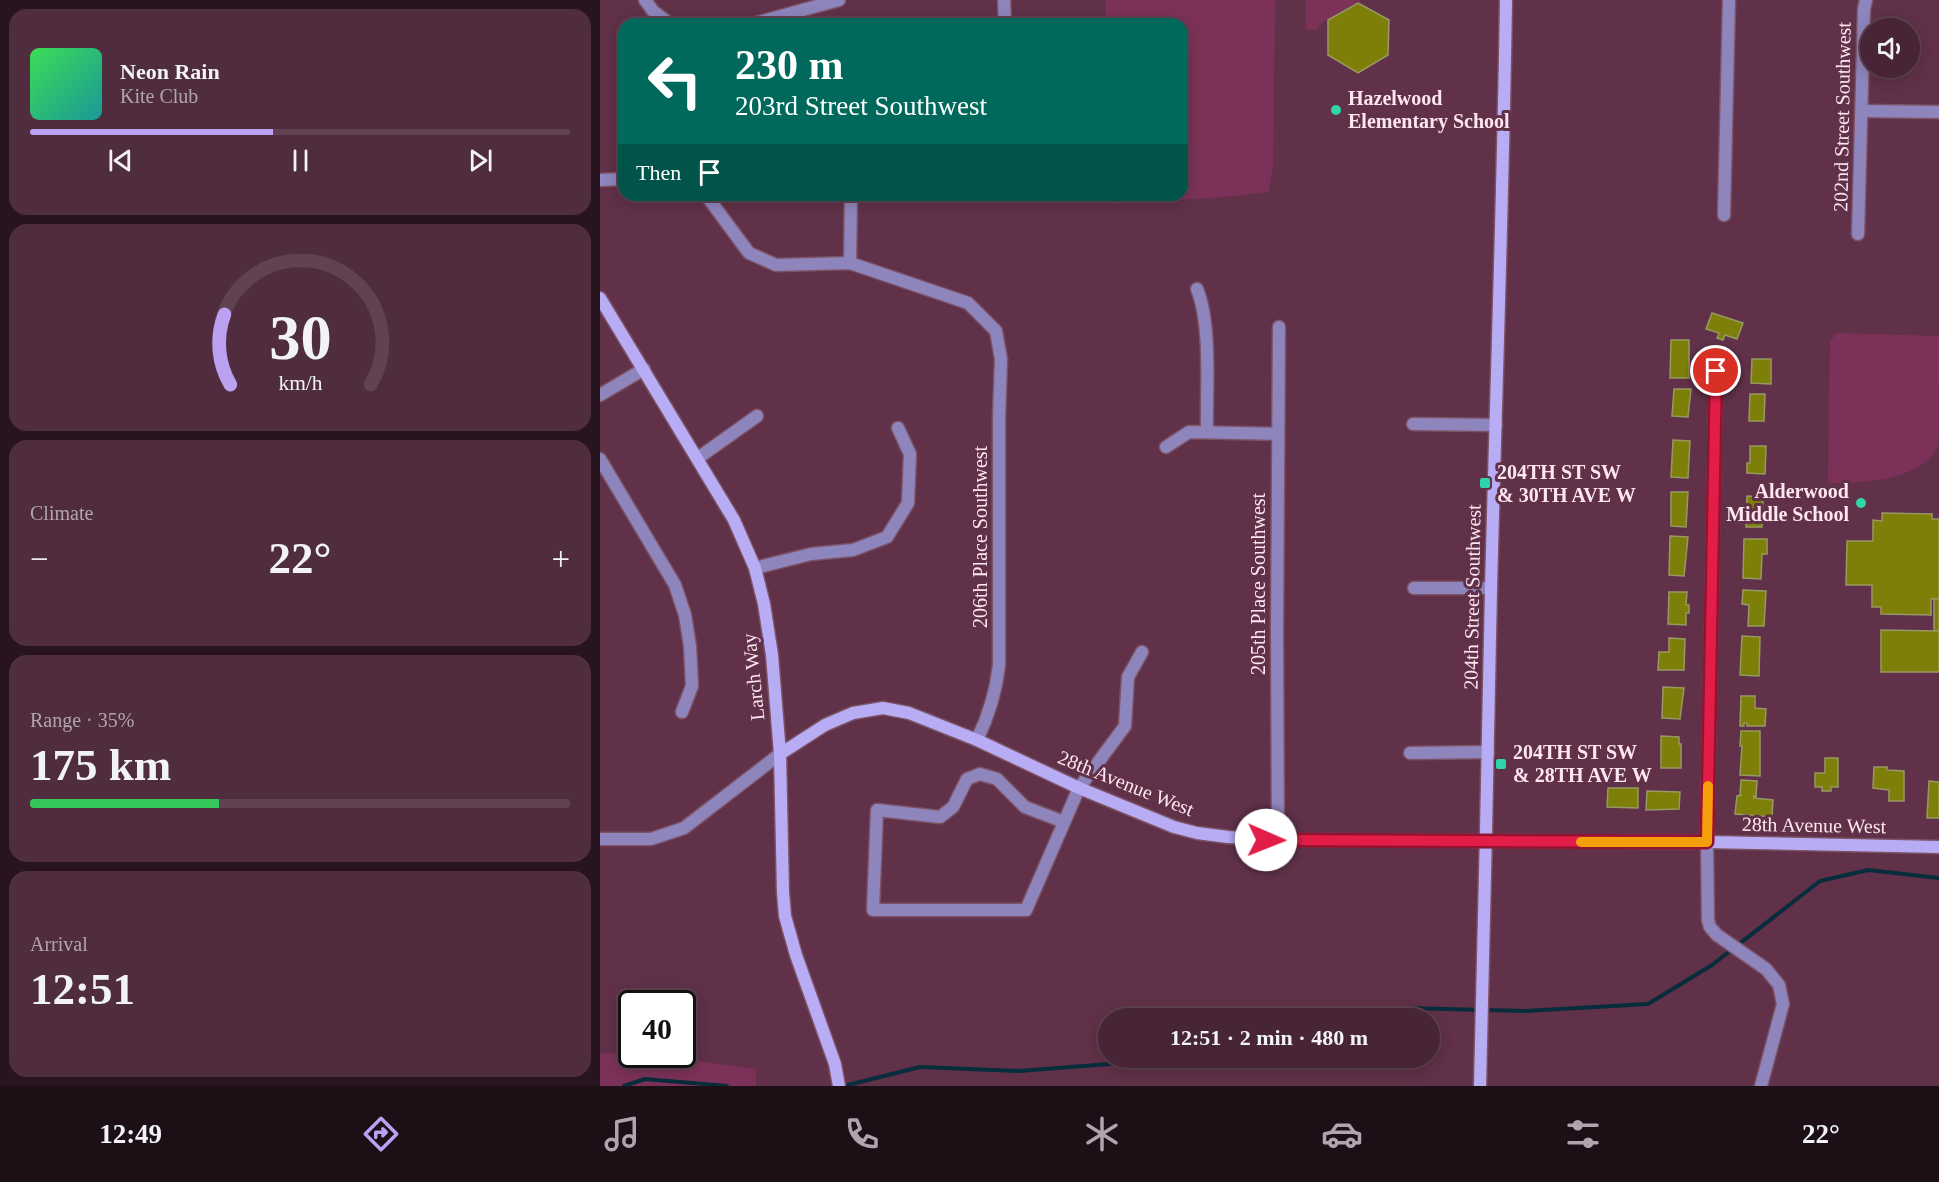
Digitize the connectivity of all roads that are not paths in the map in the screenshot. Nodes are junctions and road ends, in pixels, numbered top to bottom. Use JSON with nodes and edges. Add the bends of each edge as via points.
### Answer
{"nodes":[{"id":1,"x":645,"y":0,"type":"edge"},
{"id":2,"x":838,"y":0,"type":"edge"},
{"id":3,"x":1004,"y":0,"type":"edge"},
{"id":4,"x":1506,"y":0,"type":"edge"},
{"id":5,"x":1729,"y":0,"type":"edge"},
{"id":6,"x":1866,"y":0,"type":"edge"},
{"id":7,"x":662,"y":18,"type":"edge"},
{"id":8,"x":774,"y":18,"type":"edge"},
{"id":9,"x":1005,"y":18,"type":"edge"},
{"id":10,"x":1862,"y":111,"type":"junction"},
{"id":11,"x":1939,"y":112,"type":"edge"},
{"id":12,"x":618,"y":179,"type":"edge"},
{"id":13,"x":600,"y":180,"type":"edge"},
{"id":14,"x":710,"y":201,"type":"edge"},
{"id":15,"x":851,"y":201,"type":"edge"},
{"id":16,"x":1724,"y":215,"type":"dead end"},
{"id":17,"x":1858,"y":234,"type":"dead end"},
{"id":18,"x":850,"y":263,"type":"junction"},
{"id":19,"x":1197,"y":289,"type":"dead end"},
{"id":20,"x":600,"y":298,"type":"edge"},
{"id":21,"x":1279,"y":327,"type":"dead end"},
{"id":22,"x":644,"y":369,"type":"junction"},
{"id":23,"x":1716,"y":371,"type":"dead end"},
{"id":24,"x":600,"y":395,"type":"edge"},
{"id":25,"x":757,"y":416,"type":"dead end"},
{"id":26,"x":1413,"y":424,"type":"dead end"},
{"id":27,"x":1496,"y":425,"type":"junction"},
{"id":28,"x":898,"y":428,"type":"dead end"},
{"id":29,"x":1206,"y":432,"type":"junction"},
{"id":30,"x":1278,"y":434,"type":"junction"},
{"id":31,"x":1166,"y":447,"type":"dead end"},
{"id":32,"x":699,"y":458,"type":"junction"},
{"id":33,"x":600,"y":459,"type":"edge"},
{"id":34,"x":755,"y":568,"type":"junction"},
{"id":35,"x":1414,"y":588,"type":"dead end"},
{"id":36,"x":1491,"y":588,"type":"junction"},
{"id":37,"x":1142,"y":652,"type":"dead end"},
{"id":38,"x":682,"y":711,"type":"dead end"},
{"id":39,"x":977,"y":740,"type":"junction"},
{"id":40,"x":1488,"y":752,"type":"junction"},
{"id":41,"x":1410,"y":753,"type":"dead end"},
{"id":42,"x":780,"y":754,"type":"junction"},
{"id":43,"x":1079,"y":788,"type":"junction"},
{"id":44,"x":1064,"y":822,"type":"junction"},
{"id":45,"x":600,"y":839,"type":"edge"},
{"id":46,"x":1278,"y":840,"type":"junction"},
{"id":47,"x":1487,"y":842,"type":"junction"},
{"id":48,"x":1707,"y":842,"type":"junction"},
{"id":49,"x":1939,"y":848,"type":"edge"},
{"id":50,"x":839,"y":1086,"type":"edge"},
{"id":51,"x":1480,"y":1086,"type":"edge"},
{"id":52,"x":1761,"y":1086,"type":"edge"}],
"edges":[{"from":1,"to":7,"type":"street"},
{"from":2,"to":8,"type":"street"},
{"from":3,"to":9,"type":"street"},
{"from":4,"to":27,"type":"street","name":"204th Street Southwest"},
{"from":5,"to":16,"type":"street"},
{"from":6,"to":10,"type":"street","name":"202nd Street Southwest"},
{"from":10,"to":11,"type":"street"},
{"from":10,"to":17,"type":"street","name":"202nd Street Southwest"},
{"from":12,"to":13,"type":"street"},
{"from":14,"to":18,"type":"street","via":[[749,253],[777,265]]},
{"from":15,"to":18,"type":"street"},
{"from":18,"to":39,"type":"street","name":"206th Place Southwest","via":[[968,303],[996,331],[1001,359],[999,665],[990,712]]},
{"from":19,"to":29,"type":"street","via":[[1206,331]]},
{"from":20,"to":22,"type":"street","name":"Larch Way"},
{"from":21,"to":30,"type":"street","name":"205th Place Southwest"},
{"from":22,"to":24,"type":"street"},
{"from":22,"to":32,"type":"street","name":"Larch Way"},
{"from":23,"to":48,"type":"street"},
{"from":25,"to":32,"type":"street"},
{"from":26,"to":27,"type":"street"},
{"from":27,"to":36,"type":"street","name":"204th Street Southwest"},
{"from":28,"to":34,"type":"street","via":[[909,454],[908,503],[887,537],[853,550],[811,554]]},
{"from":29,"to":30,"type":"street"},
{"from":29,"to":31,"type":"street","via":[[1189,432]]},
{"from":30,"to":46,"type":"street","name":"205th Place Southwest"},
{"from":32,"to":34,"type":"street","name":"Larch Way","via":[[734,520]]},
{"from":33,"to":38,"type":"street","via":[[675,585],[685,615],[692,686]]},
{"from":34,"to":42,"type":"street","name":"Larch Way","via":[[772,655]]},
{"from":35,"to":36,"type":"street"},
{"from":36,"to":40,"type":"street","name":"204th Street Southwest"},
{"from":37,"to":43,"type":"street","via":[[1128,677],[1125,726]]},
{"from":39,"to":42,"type":"street","name":"28th Avenue West","via":[[909,712],[883,708],[853,713],[825,725]]},
{"from":39,"to":43,"type":"street","name":"28th Avenue West"},
{"from":40,"to":41,"type":"street"},
{"from":40,"to":47,"type":"street","name":"204th Street Southwest"},
{"from":42,"to":45,"type":"street","name":"28th Avenue West","via":[[684,828],[651,839]]},
{"from":42,"to":50,"type":"street","name":"Larch Way","via":[[785,916]]},
{"from":43,"to":44,"type":"street"},
{"from":43,"to":46,"type":"street","name":"28th Avenue West","via":[[1174,827],[1228,837]]},
{"from":44,"to":44,"type":"street","via":[[1026,910],[873,910],[877,810],[940,817],[953,807],[967,779],[980,774],[997,779],[1025,807]]},
{"from":46,"to":47,"type":"street","name":"28th Avenue West"},
{"from":47,"to":48,"type":"street","name":"28th Avenue West"},
{"from":47,"to":51,"type":"street","name":"204th Street Southwest"},
{"from":48,"to":49,"type":"street","name":"28th Avenue West"},
{"from":48,"to":52,"type":"street","via":[[1710,927],[1766,969],[1779,985],[1783,1004]]}]}
